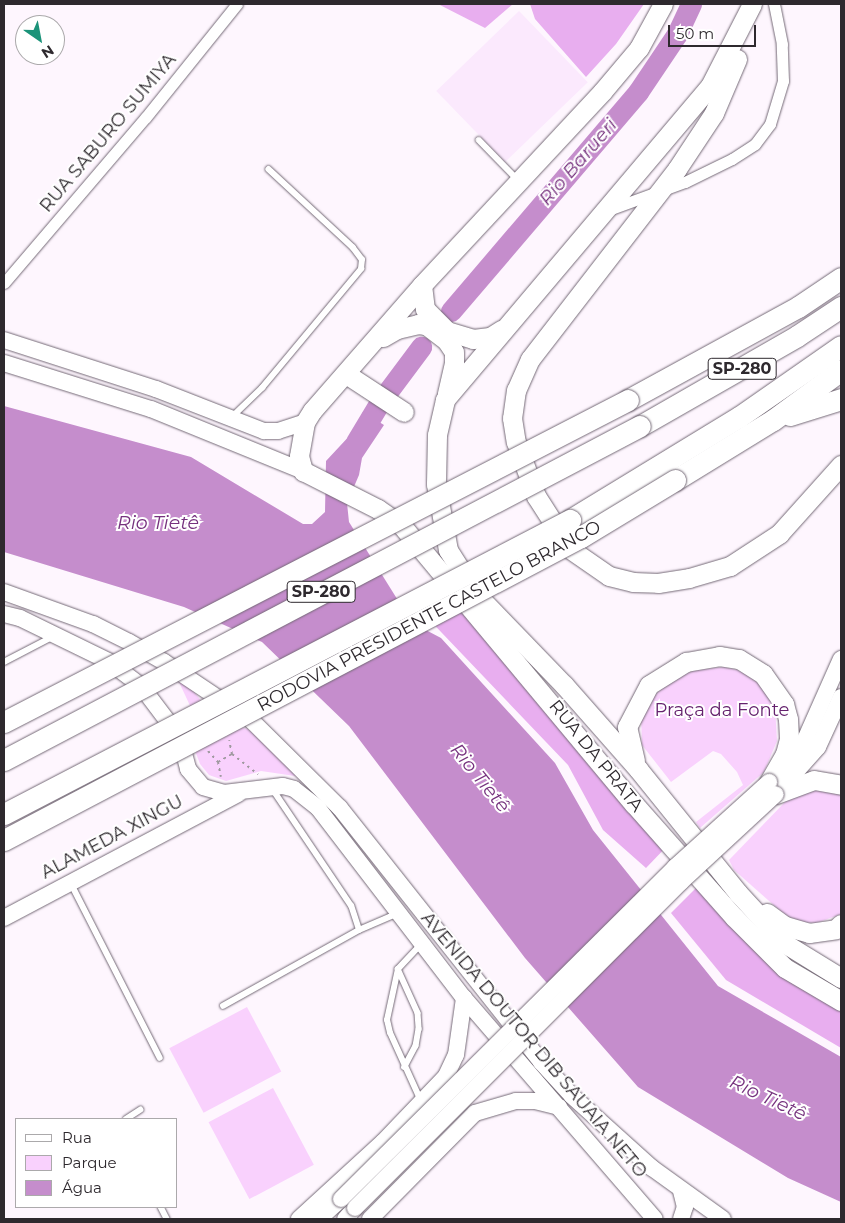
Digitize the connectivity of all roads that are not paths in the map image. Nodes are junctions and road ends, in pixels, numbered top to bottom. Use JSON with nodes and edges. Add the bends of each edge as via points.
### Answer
{"nodes":[{"id":1,"x":237,"y":4,"type":"edge"},
{"id":2,"x":663,"y":4,"type":"edge"},
{"id":3,"x":752,"y":4,"type":"edge"},
{"id":4,"x":758,"y":4,"type":"edge"},
{"id":5,"x":774,"y":4,"type":"edge"},
{"id":6,"x":479,"y":140,"type":"dead end"},
{"id":7,"x":269,"y":170,"type":"dead end"},
{"id":8,"x":519,"y":180,"type":"junction"},
{"id":9,"x":661,"y":191,"type":"junction"},
{"id":10,"x":606,"y":211,"type":"junction"},
{"id":11,"x":841,"y":278,"type":"edge"},
{"id":12,"x":4,"y":283,"type":"edge"},
{"id":13,"x":422,"y":285,"type":"junction"},
{"id":14,"x":841,"y":307,"type":"edge"},
{"id":15,"x":503,"y":328,"type":"junction"},
{"id":16,"x":4,"y":340,"type":"edge"},
{"id":17,"x":370,"y":346,"type":"junction"},
{"id":18,"x":841,"y":346,"type":"edge"},
{"id":19,"x":4,"y":363,"type":"edge"},
{"id":20,"x":841,"y":370,"type":"edge"},
{"id":21,"x":346,"y":374,"type":"junction"},
{"id":22,"x":841,"y":399,"type":"edge"},
{"id":23,"x":445,"y":400,"type":"junction"},
{"id":24,"x":404,"y":412,"type":"dead end"},
{"id":25,"x":230,"y":418,"type":"junction"},
{"id":26,"x":773,"y":420,"type":"junction"},
{"id":27,"x":305,"y":422,"type":"junction"},
{"id":28,"x":841,"y":465,"type":"edge"},
{"id":29,"x":306,"y":472,"type":"junction"},
{"id":30,"x":4,"y":592,"type":"edge"},
{"id":31,"x":4,"y":614,"type":"edge"},
{"id":32,"x":56,"y":635,"type":"junction"},
{"id":33,"x":841,"y":659,"type":"edge"},
{"id":34,"x":4,"y":662,"type":"edge"},
{"id":35,"x":841,"y":697,"type":"edge"},
{"id":36,"x":236,"y":710,"type":"junction"},
{"id":37,"x":4,"y":722,"type":"edge"},
{"id":38,"x":182,"y":746,"type":"junction"},
{"id":39,"x":4,"y":760,"type":"edge"},
{"id":40,"x":638,"y":770,"type":"junction"},
{"id":41,"x":271,"y":785,"type":"junction"},
{"id":42,"x":841,"y":785,"type":"edge"},
{"id":43,"x":773,"y":788,"type":"junction"},
{"id":44,"x":240,"y":792,"type":"junction"},
{"id":45,"x":4,"y":814,"type":"edge"},
{"id":46,"x":4,"y":840,"type":"edge"},
{"id":47,"x":70,"y":882,"type":"junction"},
{"id":48,"x":738,"y":893,"type":"junction"},
{"id":49,"x":398,"y":913,"type":"junction"},
{"id":50,"x":4,"y":918,"type":"edge"},
{"id":51,"x":841,"y":924,"type":"edge"},
{"id":52,"x":359,"y":930,"type":"junction"},
{"id":53,"x":422,"y":944,"type":"junction"},
{"id":54,"x":398,"y":969,"type":"junction"},
{"id":55,"x":841,"y":978,"type":"edge"},
{"id":56,"x":464,"y":998,"type":"junction"},
{"id":57,"x":841,"y":1000,"type":"edge"},
{"id":58,"x":223,"y":1006,"type":"dead end"},
{"id":59,"x":160,"y":1058,"type":"dead end"},
{"id":60,"x":405,"y":1067,"type":"junction"},
{"id":61,"x":446,"y":1076,"type":"junction"},
{"id":62,"x":421,"y":1103,"type":"junction"},
{"id":63,"x":558,"y":1107,"type":"junction"},
{"id":64,"x":140,"y":1110,"type":"dead end"},
{"id":65,"x":475,"y":1113,"type":"junction"},
{"id":66,"x":128,"y":1118,"type":"edge"},
{"id":67,"x":681,"y":1191,"type":"junction"},
{"id":68,"x":350,"y":1214,"type":"edge"},
{"id":69,"x":299,"y":1219,"type":"edge"},
{"id":70,"x":319,"y":1219,"type":"edge"},
{"id":71,"x":370,"y":1219,"type":"edge"},
{"id":72,"x":654,"y":1219,"type":"edge"},
{"id":73,"x":681,"y":1219,"type":"edge"},
{"id":74,"x":723,"y":1219,"type":"edge"}],
"edges":[{"from":1,"to":12,"type":"street","name":"RUA SABURO SUMIYA","via":[[152,110]]},
{"from":2,"to":8,"type":"main road","via":[[633,56]]},
{"from":3,"to":10,"type":"main road","via":[[710,86]]},
{"from":4,"to":9,"type":"main road","via":[[714,113]]},
{"from":5,"to":9,"type":"street","via":[[782,44],[783,81],[770,124],[755,144],[732,159]]},
{"from":6,"to":8,"type":"lane"},
{"from":7,"to":25,"type":"lane","via":[[353,248],[362,260],[361,269],[262,388]]},
{"from":8,"to":13,"type":"main road"},
{"from":9,"to":10,"type":"street"},
{"from":9,"to":28,"type":"main road","via":[[530,359],[516,390],[512,418],[516,442],[525,473],[550,522],[570,549],[609,576],[658,583],[689,578],[730,566],[779,534]]},
{"from":10,"to":15,"type":"main road"},
{"from":11,"to":37,"type":"highway","bridge":true,"via":[[798,307],[628,400]]},
{"from":13,"to":15,"type":"main road","via":[[425,309],[434,321],[458,337],[490,337]]},
{"from":13,"to":17,"type":"main road"},
{"from":14,"to":39,"type":"highway","number":"SP-280","bridge":true,"via":[[797,336],[640,426]]},
{"from":15,"to":23,"type":"main road"},
{"from":16,"to":25,"type":"main road","via":[[156,389]]},
{"from":17,"to":21,"type":"main road"},
{"from":17,"to":23,"type":"main road","name":"RUA DA PRATA","via":[[397,329],[426,325],[446,340],[454,352]]},
{"from":18,"to":45,"type":"highway","number":"SP-280","bridge":true,"via":[[739,417],[570,520]]},
{"from":19,"to":29,"type":"main road","via":[[151,409]]},
{"from":20,"to":26,"type":"highway","name":"RODOVIA PRESIDENTE CASTELO BRANCO"},
{"from":21,"to":24,"type":"main road"},
{"from":21,"to":27,"type":"main road"},
{"from":22,"to":26,"type":"highway"},
{"from":23,"to":40,"type":"main road","name":"RUA DA PRATA","via":[[438,430],[436,462],[440,518],[448,550],[465,580]]},
{"from":25,"to":27,"type":"main road","via":[[264,431],[278,431]]},
{"from":26,"to":46,"type":"highway","name":"RODOVIA PRESIDENTE CASTELO BRANCO","bridge":true,"via":[[581,537]]},
{"from":27,"to":29,"type":"main road","via":[[299,456]]},
{"from":29,"to":57,"type":"main road","name":"RUA DA PRATA","via":[[362,500],[402,526],[535,681],[634,804],[757,941],[785,968]]},
{"from":30,"to":36,"type":"main road","via":[[76,618],[129,642]]},
{"from":31,"to":32,"type":"main road","name":"AVENIDA DOUTOR DIB SAUAIA NETO"},
{"from":32,"to":34,"type":"lane"},
{"from":32,"to":38,"type":"main road","name":"AVENIDA DOUTOR DIB SAUAIA NETO","via":[[108,661],[141,686]]},
{"from":33,"to":43,"type":"main road","via":[[804,742]]},
{"from":35,"to":43,"type":"main road","via":[[818,747]]},
{"from":36,"to":38,"type":"main road","via":[[191,730]]},
{"from":36,"to":67,"type":"main road","name":"AVENIDA DOUTOR DIB SAUAIA NETO","via":[[263,731],[340,808],[566,1089],[612,1134]]},
{"from":38,"to":44,"type":"main road","name":"AVENIDA DOUTOR DIB SAUAIA NETO","via":[[188,769],[203,787],[224,793]]},
{"from":40,"to":43,"type":"main road","via":[[626,726],[649,685],[686,662],[719,656],[753,665],[784,704],[789,739]]},
{"from":40,"to":48,"type":"main road","name":"RUA DA PRATA"},
{"from":41,"to":44,"type":"main road","name":"AVENIDA DOUTOR DIB SAUAIA NETO"},
{"from":41,"to":49,"type":"main road","name":"AVENIDA DOUTOR DIB SAUAIA NETO","via":[[294,789],[318,808]]},
{"from":41,"to":52,"type":"lane","via":[[351,906]]},
{"from":42,"to":43,"type":"main road","via":[[814,780]]},
{"from":43,"to":68,"type":"main road","bridge":true},
{"from":43,"to":70,"type":"main road","bridge":true,"via":[[675,867]]},
{"from":44,"to":47,"type":"main road","name":"ALAMEDA XINGU"},
{"from":47,"to":50,"type":"main road","name":"ALAMEDA XINGU"},
{"from":47,"to":59,"type":"lane"},
{"from":48,"to":51,"type":"main road","via":[[786,926],[809,933],[836,929]]},
{"from":48,"to":55,"type":"main road","name":"RUA DA PRATA","via":[[784,943]]},
{"from":49,"to":52,"type":"lane"},
{"from":49,"to":53,"type":"main road","name":"AVENIDA DOUTOR DIB SAUAIA NETO"},
{"from":52,"to":58,"type":"lane"},
{"from":53,"to":54,"type":"lane"},
{"from":53,"to":56,"type":"main road","name":"AVENIDA DOUTOR DIB SAUAIA NETO"},
{"from":54,"to":60,"type":"lane","via":[[387,1020]]},
{"from":54,"to":60,"type":"lane","via":[[418,1021],[416,1046]]},
{"from":56,"to":61,"type":"main road","via":[[456,1055]]},
{"from":56,"to":63,"type":"main road","name":"AVENIDA DOUTOR DIB SAUAIA NETO"},
{"from":60,"to":62,"type":"lane"},
{"from":61,"to":62,"type":"main road"},
{"from":61,"to":65,"type":"main road","via":[[464,1090]]},
{"from":62,"to":69,"type":"main road"},
{"from":63,"to":65,"type":"main road","via":[[516,1101]]},
{"from":63,"to":72,"type":"main road","name":"AVENIDA DOUTOR DIB SAUAIA NETO"},
{"from":64,"to":66,"type":"lane"},
{"from":65,"to":71,"type":"main road"},
{"from":67,"to":73,"type":"main road","via":[[685,1207]]},
{"from":67,"to":74,"type":"main road","name":"AVENIDA DOUTOR DIB SAUAIA NETO"}]}
